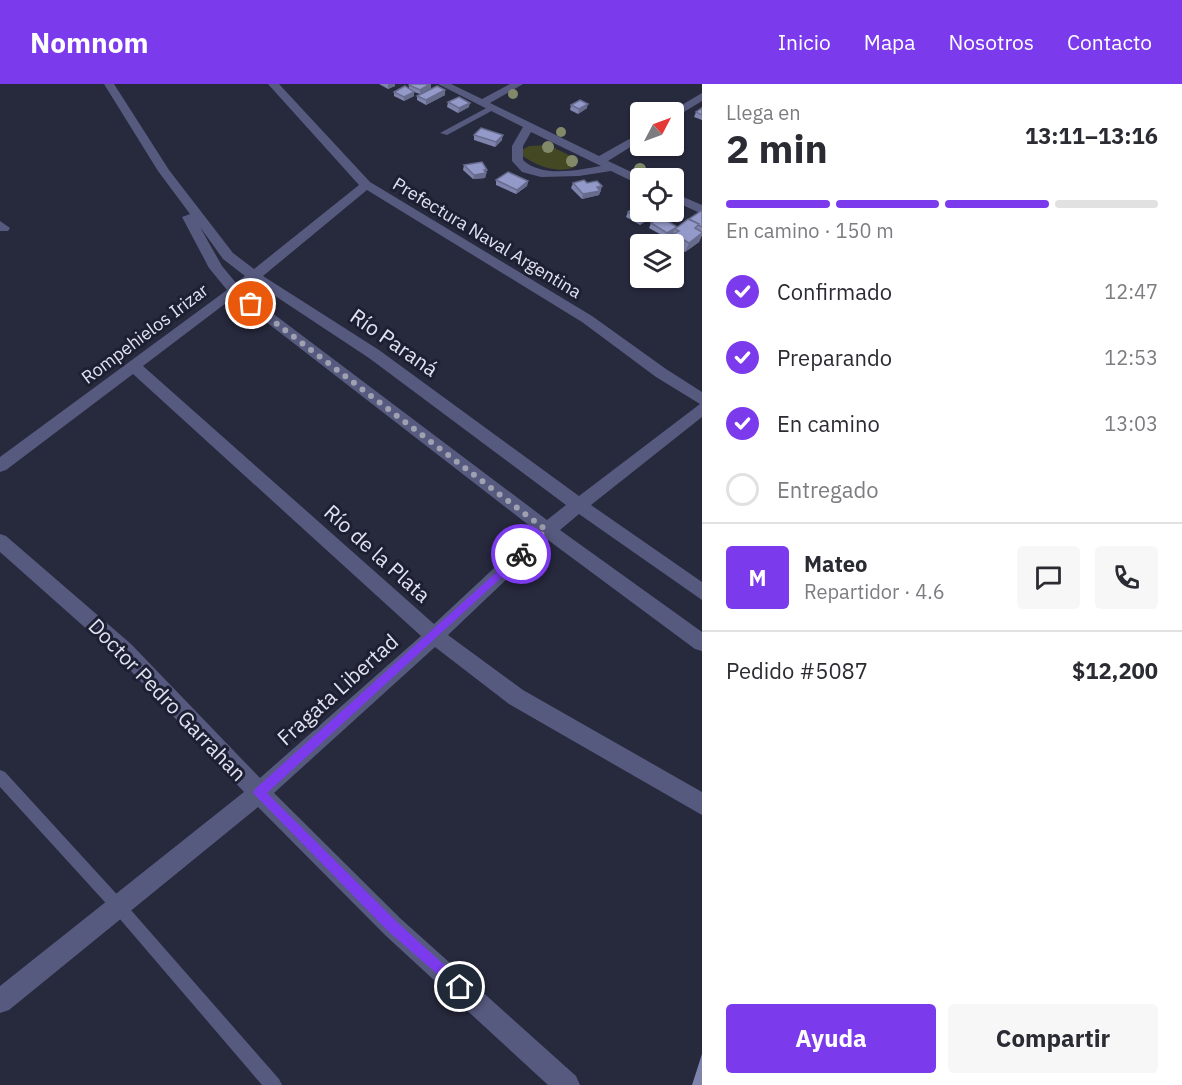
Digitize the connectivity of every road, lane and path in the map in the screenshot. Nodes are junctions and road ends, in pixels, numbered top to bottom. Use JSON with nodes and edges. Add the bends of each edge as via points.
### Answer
{"nodes":[{"id":1,"x":109,"y":84,"type":"edge"},
{"id":2,"x":273,"y":84,"type":"edge"},
{"id":3,"x":443,"y":84,"type":"edge"},
{"id":4,"x":518,"y":84,"type":"edge"},
{"id":5,"x":702,"y":96,"type":"edge"},
{"id":6,"x":487,"y":106,"type":"junction"},
{"id":7,"x":684,"y":108,"type":"edge"},
{"id":8,"x":529,"y":126,"type":"junction"},
{"id":9,"x":444,"y":133,"type":"dead end"},
{"id":10,"x":630,"y":142,"type":"edge"},
{"id":11,"x":600,"y":161,"type":"junction"},
{"id":12,"x":613,"y":167,"type":"junction"},
{"id":13,"x":164,"y":171,"type":"junction"},
{"id":14,"x":630,"y":176,"type":"edge"},
{"id":15,"x":366,"y":185,"type":"junction"},
{"id":16,"x":684,"y":201,"type":"edge"},
{"id":17,"x":702,"y":210,"type":"edge"},
{"id":18,"x":254,"y":276,"type":"junction"},
{"id":19,"x":235,"y":291,"type":"junction"},
{"id":20,"x":135,"y":367,"type":"junction"},
{"id":21,"x":702,"y":399,"type":"edge"},
{"id":22,"x":702,"y":409,"type":"edge"},
{"id":23,"x":0,"y":466,"type":"edge"},
{"id":24,"x":577,"y":504,"type":"junction"},
{"id":25,"x":546,"y":530,"type":"junction"},
{"id":26,"x":0,"y":541,"type":"edge"},
{"id":27,"x":702,"y":592,"type":"edge"},
{"id":28,"x":434,"y":636,"type":"junction"},
{"id":29,"x":702,"y":643,"type":"edge"},
{"id":30,"x":0,"y":777,"type":"edge"},
{"id":31,"x":259,"y":793,"type":"junction"},
{"id":32,"x":702,"y":804,"type":"edge"},
{"id":33,"x":118,"y":906,"type":"junction"},
{"id":34,"x":0,"y":1001,"type":"edge"},
{"id":35,"x":273,"y":1085,"type":"edge"},
{"id":36,"x":567,"y":1085,"type":"edge"}],
"edges":[{"from":1,"to":13,"type":"street","name":"Río Paraná"},
{"from":2,"to":15,"type":"street","name":"Prefectura Naval Argentina"},
{"from":3,"to":6,"type":"street"},
{"from":4,"to":6,"type":"street"},
{"from":5,"to":7,"type":"street"},
{"from":6,"to":8,"type":"street"},
{"from":6,"to":9,"type":"lane"},
{"from":8,"to":11,"type":"street"},
{"from":8,"to":12,"type":"street","via":[[515,150],[519,163],[527,169],[560,176]]},
{"from":10,"to":11,"type":"street"},
{"from":11,"to":12,"type":"street"},
{"from":12,"to":14,"type":"street"},
{"from":13,"to":18,"type":"street","name":"Río Paraná","via":[[228,256]]},
{"from":13,"to":19,"type":"street","via":[[216,268]]},
{"from":15,"to":18,"type":"street","name":"Rompehielos Irizar"},
{"from":15,"to":21,"type":"street","name":"Prefectura Naval Argentina","via":[[587,319]]},
{"from":16,"to":17,"type":"street"},
{"from":18,"to":19,"type":"street","name":"Rompehielos Irizar"},
{"from":18,"to":24,"type":"street","name":"Río Paraná","via":[[374,354]]},
{"from":19,"to":20,"type":"street","name":"Rompehielos Irizar"},
{"from":19,"to":25,"type":"street"},
{"from":20,"to":23,"type":"street","name":"Rompehielos Irizar"},
{"from":20,"to":28,"type":"street","name":"Río de la Plata"},
{"from":22,"to":24,"type":"street","name":"Fragata Libertad"},
{"from":24,"to":25,"type":"street","name":"Fragata Libertad"},
{"from":24,"to":27,"type":"street","name":"Río Paraná"},
{"from":25,"to":28,"type":"street","name":"Fragata Libertad"},
{"from":25,"to":29,"type":"street"},
{"from":26,"to":31,"type":"street","name":"Doctor Pedro Garrahan","via":[[124,650]]},
{"from":28,"to":31,"type":"street","name":"Fragata Libertad"},
{"from":28,"to":32,"type":"street","name":"Río de la Plata","via":[[516,697]]},
{"from":30,"to":33,"type":"lane"},
{"from":31,"to":33,"type":"street","name":"Fragata Libertad"},
{"from":31,"to":36,"type":"street","name":"Doctor Pedro Garrahan","via":[[393,927]]},
{"from":33,"to":34,"type":"street","name":"Fragata Libertad"},
{"from":33,"to":35,"type":"lane"}]}
